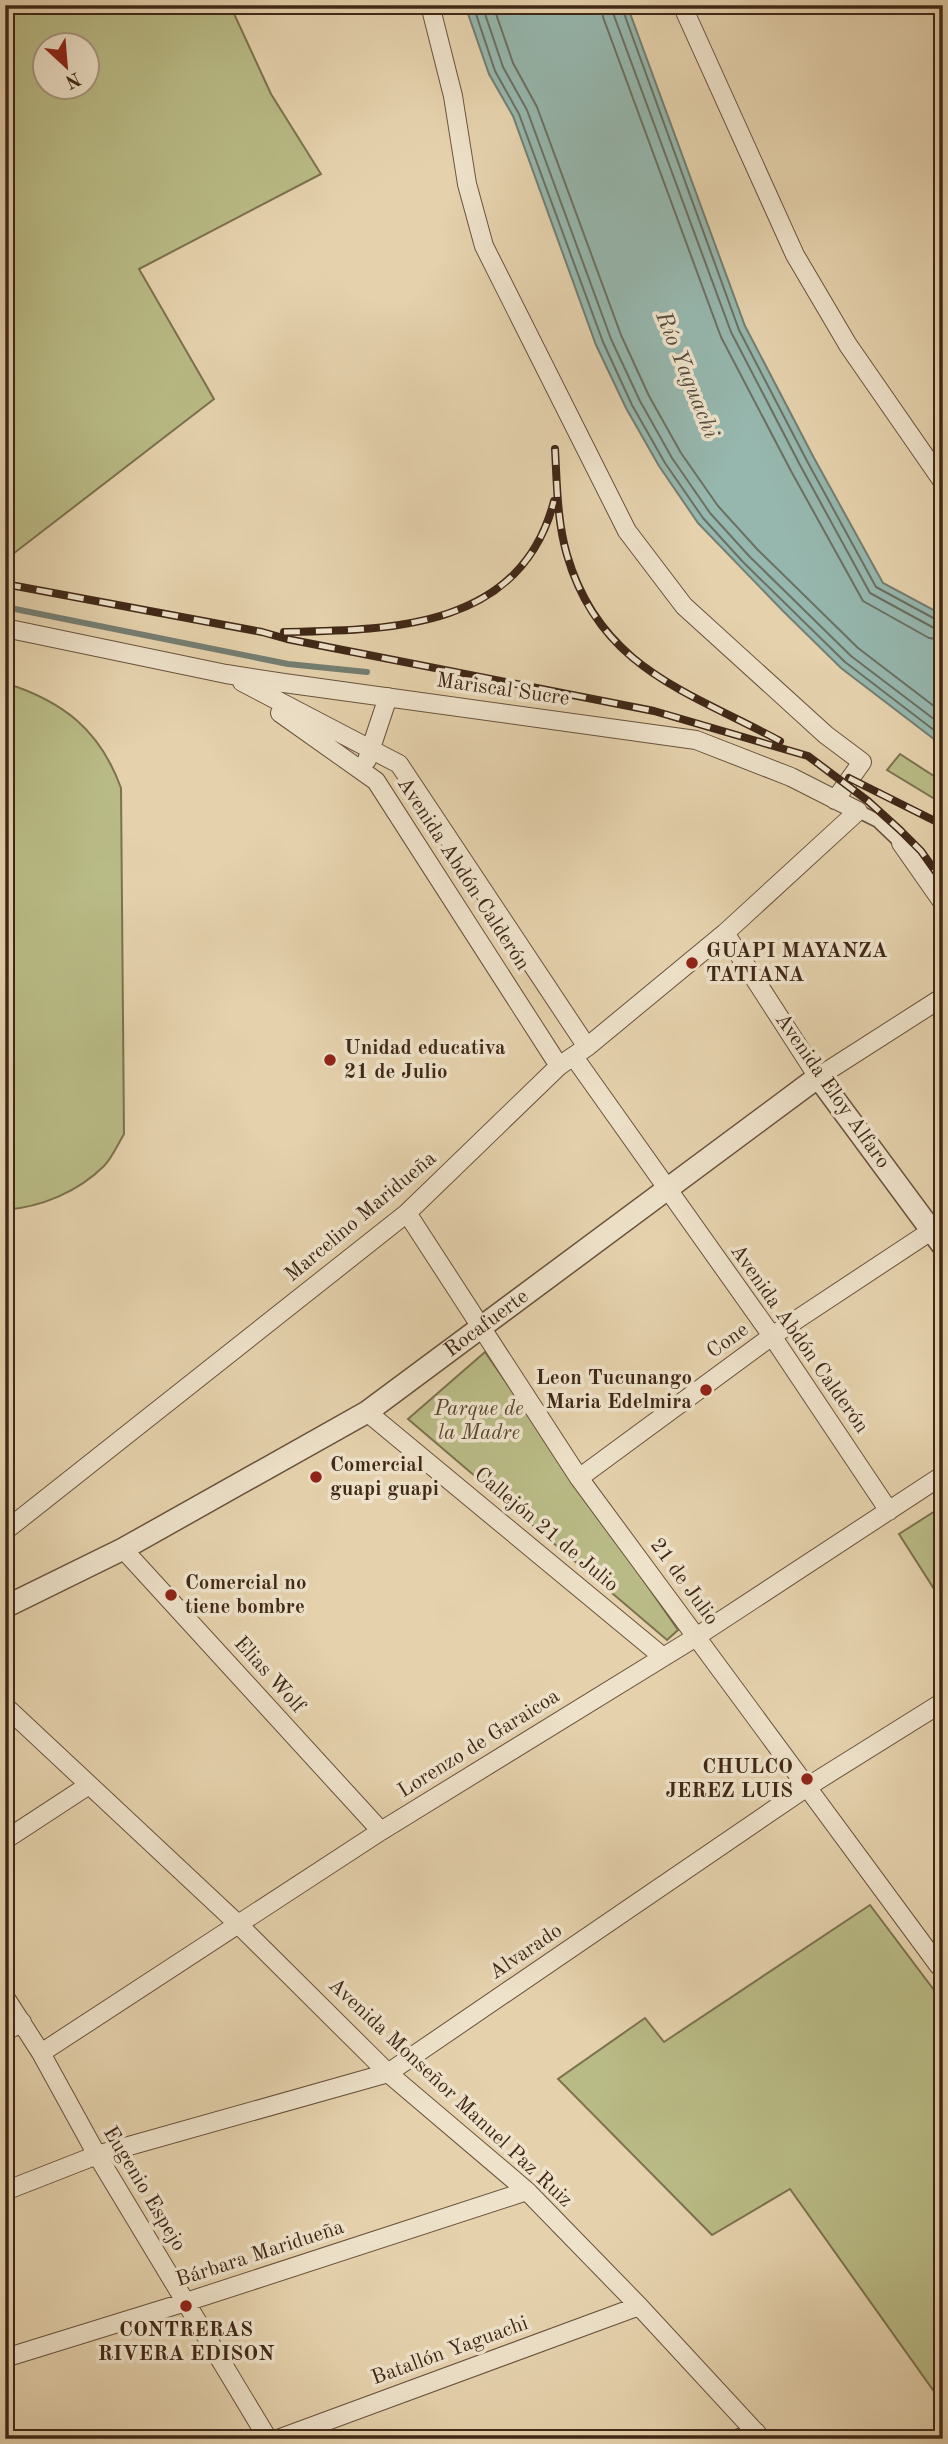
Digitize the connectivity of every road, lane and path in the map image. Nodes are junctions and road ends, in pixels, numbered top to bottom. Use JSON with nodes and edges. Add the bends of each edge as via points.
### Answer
{"nodes":[{"id":1,"x":430,"y":5,"type":"edge"},
{"id":2,"x":682,"y":5,"type":"edge"},
{"id":3,"x":943,"y":482,"type":"edge"},
{"id":4,"x":5,"y":628,"type":"edge"},
{"id":5,"x":226,"y":674,"type":"junction"},
{"id":6,"x":388,"y":697,"type":"junction"},
{"id":7,"x":370,"y":749,"type":"junction"},
{"id":8,"x":362,"y":771,"type":"junction"},
{"id":9,"x":835,"y":800,"type":"junction"},
{"id":10,"x":858,"y":811,"type":"junction"},
{"id":11,"x":901,"y":843,"type":"joint"},
{"id":12,"x":943,"y":903,"type":"edge"},
{"id":13,"x":726,"y":933,"type":"junction"},
{"id":14,"x":943,"y":997,"type":"edge"},
{"id":15,"x":573,"y":1056,"type":"junction"},
{"id":16,"x":818,"y":1077,"type":"junction"},
{"id":17,"x":666,"y":1188,"type":"junction"},
{"id":18,"x":407,"y":1213,"type":"junction"},
{"id":19,"x":939,"y":1233,"type":"edge"},
{"id":20,"x":482,"y":1326,"type":"junction"},
{"id":21,"x":772,"y":1336,"type":"junction"},
{"id":22,"x":367,"y":1412,"type":"junction"},
{"id":23,"x":943,"y":1475,"type":"edge"},
{"id":24,"x":579,"y":1478,"type":"junction"},
{"id":25,"x":889,"y":1511,"type":"junction"},
{"id":26,"x":5,"y":1531,"type":"edge"},
{"id":27,"x":123,"y":1549,"type":"junction"},
{"id":28,"x":5,"y":1607,"type":"edge"},
{"id":29,"x":696,"y":1637,"type":"junction"},
{"id":30,"x":663,"y":1657,"type":"junction"},
{"id":31,"x":943,"y":1702,"type":"edge"},
{"id":32,"x":5,"y":1706,"type":"edge"},
{"id":33,"x":89,"y":1785,"type":"junction"},
{"id":34,"x":807,"y":1787,"type":"junction"},
{"id":35,"x":381,"y":1831,"type":"junction"},
{"id":36,"x":5,"y":1840,"type":"edge"},
{"id":37,"x":238,"y":1924,"type":"junction"},
{"id":38,"x":941,"y":1965,"type":"edge"},
{"id":39,"x":5,"y":1997,"type":"edge"},
{"id":40,"x":22,"y":2022,"type":"junction"},
{"id":41,"x":5,"y":2032,"type":"edge"},
{"id":42,"x":41,"y":2053,"type":"junction"},
{"id":43,"x":388,"y":2073,"type":"junction"},
{"id":44,"x":97,"y":2155,"type":"junction"},
{"id":45,"x":5,"y":2191,"type":"edge"},
{"id":46,"x":527,"y":2191,"type":"junction"},
{"id":47,"x":186,"y":2302,"type":"junction"},
{"id":48,"x":639,"y":2306,"type":"junction"},
{"id":49,"x":5,"y":2358,"type":"edge"},
{"id":50,"x":759,"y":2435,"type":"edge"},
{"id":51,"x":268,"y":2439,"type":"edge"},
{"id":52,"x":278,"y":2439,"type":"edge"},
{"id":53,"x":737,"y":2439,"type":"edge"}],
"edges":[{"from":1,"to":9,"type":"street","via":[[484,246],[627,531],[684,606],[862,762]]},
{"from":2,"to":3,"type":"street","via":[[795,255],[848,345]]},
{"from":4,"to":5,"type":"street","name":"Mariscal Sucre"},
{"from":5,"to":6,"type":"street","name":"Mariscal Sucre"},
{"from":5,"to":7,"type":"street","name":"Avenida Abdón Calderón"},
{"from":5,"to":8,"type":"street","name":"Avenida Abdón Calderón"},
{"from":6,"to":7,"type":"street"},
{"from":6,"to":9,"type":"street","name":"Mariscal Sucre","via":[[696,740],[791,777]]},
{"from":7,"to":8,"type":"street"},
{"from":7,"to":15,"type":"street","name":"Avenida Abdón Calderón","via":[[399,764]]},
{"from":8,"to":15,"type":"street","name":"Avenida Abdón Calderón","via":[[376,781]]},
{"from":9,"to":10,"type":"street","name":"Mariscal Sucre"},
{"from":10,"to":11,"type":"street","name":"Mariscal Sucre","via":[[878,821]]},
{"from":10,"to":13,"type":"street","name":"Marcelino Maridueña"},
{"from":11,"to":12,"type":"street","name":"Mariscal Sucre"},
{"from":13,"to":15,"type":"street","name":"Marcelino Maridueña"},
{"from":13,"to":16,"type":"street","name":"Avenida Eloy Alfaro"},
{"from":14,"to":16,"type":"street","name":"Rocafuerte"},
{"from":15,"to":17,"type":"street","name":"Avenida Abdón Calderón"},
{"from":15,"to":18,"type":"street","name":"Marcelino Maridueña"},
{"from":16,"to":17,"type":"street","name":"Rocafuerte"},
{"from":16,"to":19,"type":"street","name":"Avenida Eloy Alfaro"},
{"from":17,"to":20,"type":"street","name":"Rocafuerte"},
{"from":17,"to":21,"type":"street","name":"Avenida Abdón Calderón"},
{"from":18,"to":20,"type":"street","name":"21 de Julio"},
{"from":18,"to":26,"type":"street","name":"Marcelino Maridueña"},
{"from":19,"to":21,"type":"street","name":"Cone"},
{"from":20,"to":22,"type":"street","name":"Rocafuerte"},
{"from":20,"to":24,"type":"street","name":"21 de Julio"},
{"from":21,"to":24,"type":"street","name":"Cone"},
{"from":21,"to":25,"type":"street","name":"Avenida Abdón Calderón"},
{"from":22,"to":27,"type":"street","name":"Rocafuerte"},
{"from":22,"to":30,"type":"street","name":"Callejón 21 de Julio"},
{"from":23,"to":25,"type":"street","name":"Lorenzo de Garaicoa"},
{"from":24,"to":29,"type":"street","name":"21 de Julio"},
{"from":25,"to":29,"type":"street","name":"Lorenzo de Garaicoa"},
{"from":27,"to":28,"type":"street","name":"Rocafuerte"},
{"from":27,"to":35,"type":"street","name":"Elias Wolf"},
{"from":29,"to":30,"type":"street","name":"Lorenzo de Garaicoa"},
{"from":29,"to":34,"type":"street","name":"21 de Julio"},
{"from":30,"to":35,"type":"street","name":"Lorenzo de Garaicoa"},
{"from":31,"to":34,"type":"street","name":"Alvarado"},
{"from":32,"to":33,"type":"street","name":"Avenida Monseñor Manuel Paz Ruiz"},
{"from":33,"to":36,"type":"street"},
{"from":33,"to":37,"type":"street","name":"Avenida Monseñor Manuel Paz Ruiz"},
{"from":34,"to":38,"type":"street","name":"21 de Julio"},
{"from":34,"to":43,"type":"street","name":"Alvarado"},
{"from":35,"to":37,"type":"street","name":"Lorenzo de Garaicoa"},
{"from":37,"to":42,"type":"street","name":"Lorenzo de Garaicoa"},
{"from":37,"to":43,"type":"street","name":"Avenida Monseñor Manuel Paz Ruiz"},
{"from":39,"to":40,"type":"street","name":"Eugenio Espejo"},
{"from":40,"to":41,"type":"street"},
{"from":40,"to":42,"type":"street","name":"Eugenio Espejo"},
{"from":42,"to":44,"type":"street","name":"Eugenio Espejo"},
{"from":43,"to":44,"type":"street","name":"Alvarado"},
{"from":43,"to":46,"type":"street","name":"Avenida Monseñor Manuel Paz Ruiz"},
{"from":44,"to":45,"type":"street","name":"Alvarado"},
{"from":44,"to":47,"type":"street","name":"Eugenio Espejo"},
{"from":46,"to":47,"type":"street","name":"Bárbara Maridueña"},
{"from":46,"to":48,"type":"street","name":"Avenida Monseñor Manuel Paz Ruiz"},
{"from":47,"to":49,"type":"street","name":"Bárbara Maridueña"},
{"from":47,"to":51,"type":"street","name":"Eugenio Espejo"},
{"from":48,"to":50,"type":"street","name":"Avenida Monseñor Manuel Paz Ruiz"},
{"from":48,"to":52,"type":"street","name":"Batallón Yaguachi"},
{"from":50,"to":53,"type":"street"}]}
